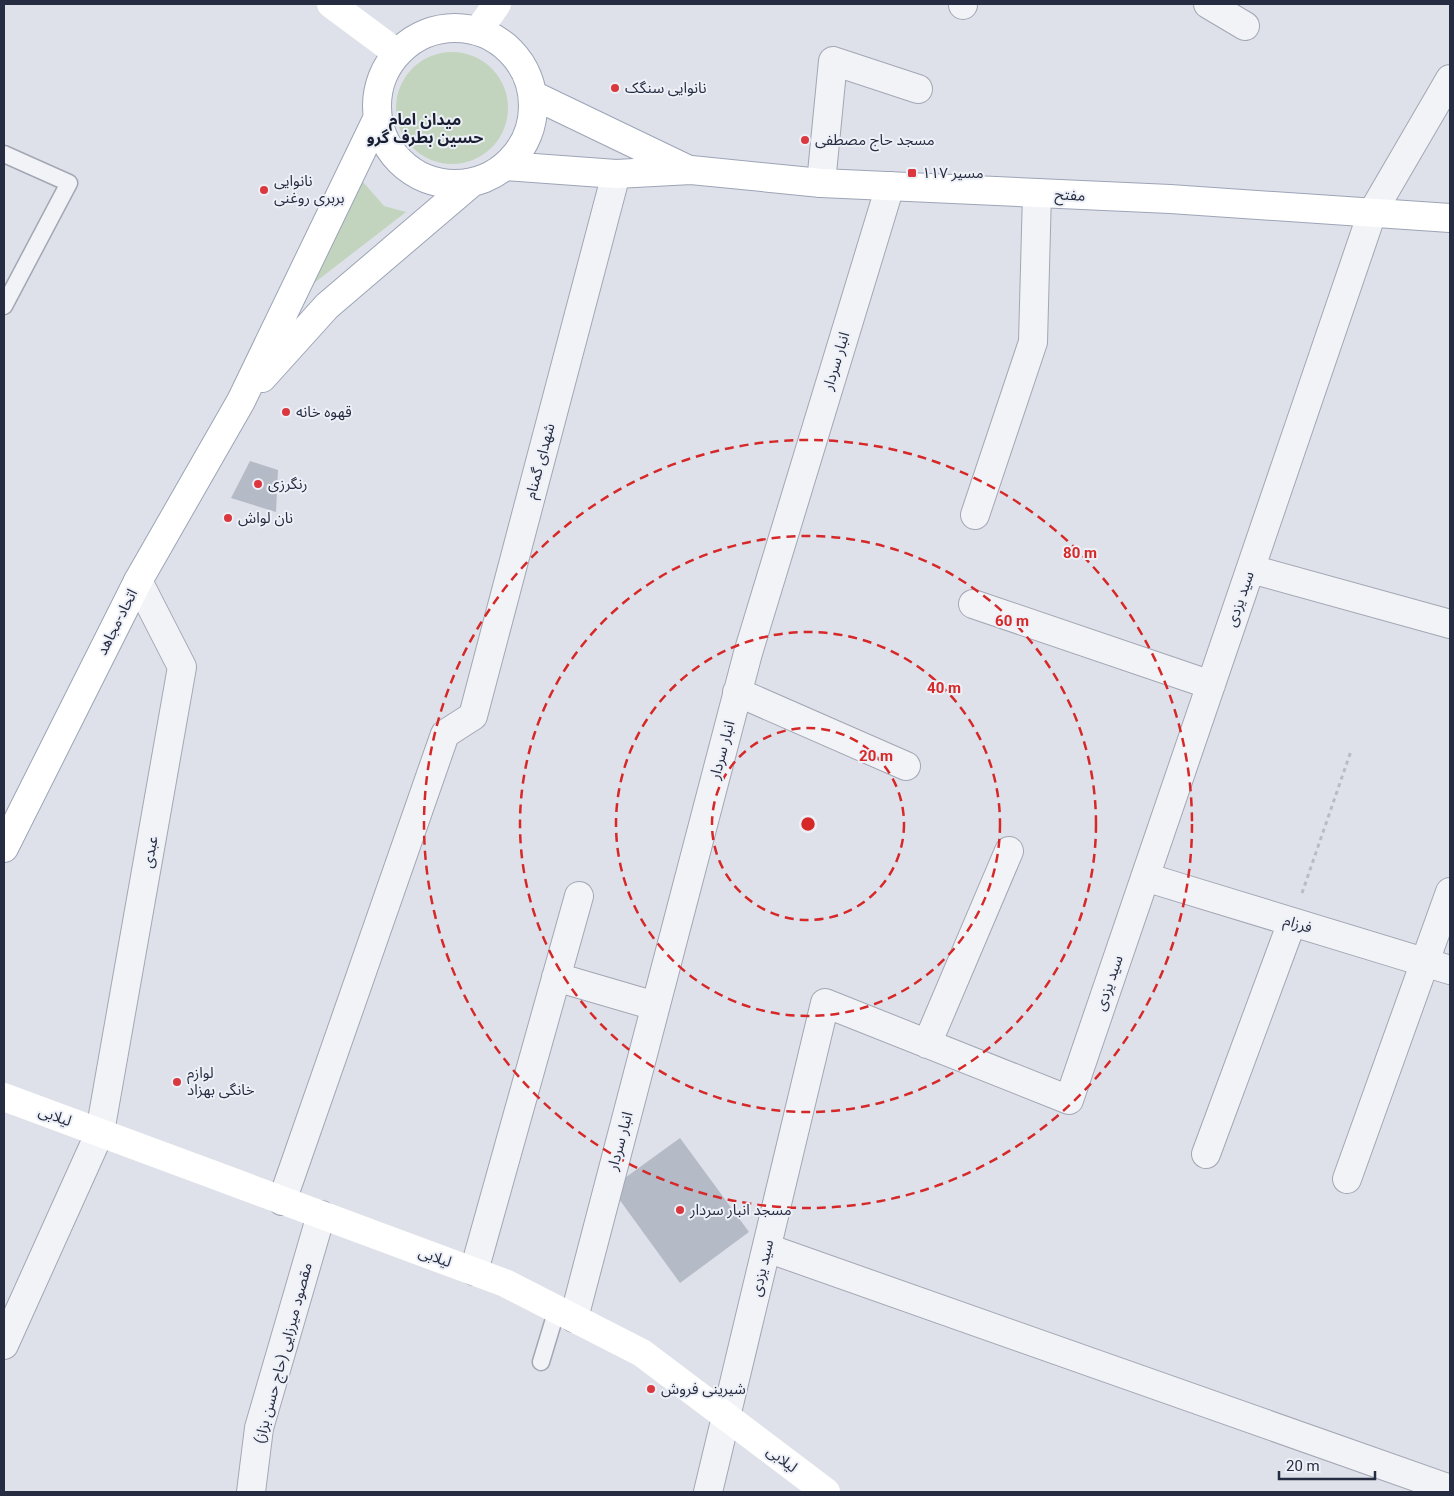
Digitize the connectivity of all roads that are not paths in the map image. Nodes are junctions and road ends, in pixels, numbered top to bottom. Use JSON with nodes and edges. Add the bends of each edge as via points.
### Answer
{"nodes":[{"id":1,"x":331,"y":4,"type":"edge"},
{"id":2,"x":497,"y":4,"type":"edge"},
{"id":3,"x":1208,"y":4,"type":"edge"},
{"id":4,"x":1245,"y":26,"type":"dead end"},
{"id":5,"x":478,"y":31,"type":"junction"},
{"id":6,"x":396,"y":53,"type":"junction"},
{"id":7,"x":1450,"y":79,"type":"edge"},
{"id":8,"x":918,"y":89,"type":"dead end"},
{"id":9,"x":533,"y":95,"type":"junction"},
{"id":10,"x":377,"y":119,"type":"junction"},
{"id":11,"x":4,"y":154,"type":"edge"},
{"id":12,"x":506,"y":166,"type":"junction"},
{"id":13,"x":691,"y":170,"type":"junction"},
{"id":14,"x":616,"y":174,"type":"junction"},
{"id":15,"x":820,"y":183,"type":"junction"},
{"id":16,"x":470,"y":184,"type":"junction"},
{"id":17,"x":890,"y":186,"type":"junction"},
{"id":18,"x":1037,"y":193,"type":"junction"},
{"id":19,"x":1372,"y":213,"type":"junction"},
{"id":20,"x":1450,"y":218,"type":"edge"},
{"id":21,"x":4,"y":306,"type":"edge"},
{"id":22,"x":241,"y":401,"type":"junction"},
{"id":23,"x":976,"y":515,"type":"dead end"},
{"id":24,"x":1251,"y":569,"type":"junction"},
{"id":25,"x":138,"y":581,"type":"junction"},
{"id":26,"x":973,"y":604,"type":"dead end"},
{"id":27,"x":1450,"y":624,"type":"edge"},
{"id":28,"x":1211,"y":685,"type":"junction"},
{"id":29,"x":737,"y":692,"type":"junction"},
{"id":30,"x":906,"y":766,"type":"dead end"},
{"id":31,"x":4,"y":848,"type":"edge"},
{"id":32,"x":1010,"y":851,"type":"dead end"},
{"id":33,"x":1145,"y":877,"type":"junction"},
{"id":34,"x":1450,"y":892,"type":"edge"},
{"id":35,"x":579,"y":896,"type":"dead end"},
{"id":36,"x":1292,"y":922,"type":"junction"},
{"id":37,"x":1425,"y":963,"type":"junction"},
{"id":38,"x":1450,"y":970,"type":"edge"},
{"id":39,"x":556,"y":977,"type":"junction"},
{"id":40,"x":655,"y":1006,"type":"junction"},
{"id":41,"x":927,"y":1044,"type":"junction"},
{"id":42,"x":4,"y":1097,"type":"edge"},
{"id":43,"x":100,"y":1132,"type":"junction"},
{"id":44,"x":1206,"y":1154,"type":"dead end"},
{"id":45,"x":1347,"y":1179,"type":"dead end"},
{"id":46,"x":282,"y":1201,"type":"junction"},
{"id":47,"x":321,"y":1215,"type":"junction"},
{"id":48,"x":767,"y":1248,"type":"junction"},
{"id":49,"x":474,"y":1271,"type":"junction"},
{"id":50,"x":565,"y":1314,"type":"junction"},
{"id":51,"x":4,"y":1346,"type":"edge"},
{"id":52,"x":541,"y":1362,"type":"dead end"},
{"id":53,"x":726,"y":1417,"type":"junction"},
{"id":54,"x":1450,"y":1489,"type":"edge"},
{"id":55,"x":251,"y":1492,"type":"edge"},
{"id":56,"x":708,"y":1492,"type":"edge"},
{"id":57,"x":826,"y":1492,"type":"edge"}],
"edges":[{"from":1,"to":6,"type":"main road"},
{"from":2,"to":5,"type":"main road"},
{"from":3,"to":4,"type":"street"},
{"from":5,"to":6,"type":"main road","via":[[434,30],[414,39]]},
{"from":5,"to":9,"type":"main road","via":[[498,40],[515,55]]},
{"from":6,"to":10,"type":"main road","via":[[384,73],[377,96]]},
{"from":7,"to":19,"type":"street","name":"سید یزدی"},
{"from":8,"to":15,"type":"street","via":[[833,61]]},
{"from":9,"to":12,"type":"main road","via":[[532,121],[523,146]]},
{"from":9,"to":13,"type":"main road"},
{"from":10,"to":16,"type":"main road","via":[[385,143],[400,163],[421,178],[445,184]]},
{"from":10,"to":22,"type":"main road"},
{"from":11,"to":21,"type":"lane","via":[[69,183]]},
{"from":12,"to":14,"type":"main road"},
{"from":12,"to":16,"type":"main road"},
{"from":13,"to":14,"type":"main road"},
{"from":13,"to":15,"type":"main road","name":"مفتح"},
{"from":14,"to":46,"type":"street","name":"شهدای گمنام","via":[[473,716],[445,734]]},
{"from":15,"to":17,"type":"main road","name":"مفتح"},
{"from":16,"to":22,"type":"main road","via":[[327,306]]},
{"from":17,"to":18,"type":"main road","name":"مفتح"},
{"from":17,"to":29,"type":"street","name":"انبار سردار"},
{"from":18,"to":19,"type":"main road","name":"مفتح"},
{"from":18,"to":23,"type":"street","via":[[1033,342]]},
{"from":19,"to":20,"type":"main road","name":"مفتح"},
{"from":19,"to":24,"type":"street","name":"سید یزدی"},
{"from":22,"to":25,"type":"main road","name":"اتحاد-مجاهد"},
{"from":24,"to":27,"type":"street"},
{"from":24,"to":28,"type":"street","name":"سید یزدی"},
{"from":25,"to":31,"type":"main road","name":"اتحاد-مجاهد"},
{"from":25,"to":43,"type":"street","name":"عبدی","via":[[182,667]]},
{"from":26,"to":28,"type":"street"},
{"from":28,"to":33,"type":"street","name":"سید یزدی"},
{"from":29,"to":30,"type":"street"},
{"from":29,"to":40,"type":"street","name":"انبار سردار"},
{"from":32,"to":41,"type":"street"},
{"from":33,"to":36,"type":"street","name":"فرزام"},
{"from":33,"to":41,"type":"street","name":"سید یزدی","via":[[1069,1100]]},
{"from":34,"to":37,"type":"street"},
{"from":35,"to":39,"type":"street"},
{"from":36,"to":37,"type":"street","name":"فرزام"},
{"from":36,"to":44,"type":"street"},
{"from":37,"to":38,"type":"street","name":"فرزام"},
{"from":37,"to":45,"type":"street"},
{"from":39,"to":40,"type":"street"},
{"from":39,"to":49,"type":"street"},
{"from":40,"to":50,"type":"street","name":"انبار سردار"},
{"from":41,"to":48,"type":"street","name":"سید یزدی","via":[[825,1003]]},
{"from":42,"to":43,"type":"main road","name":"لیلابی"},
{"from":43,"to":46,"type":"main road","name":"لیلابی"},
{"from":43,"to":51,"type":"street","name":"عبدی"},
{"from":46,"to":47,"type":"main road","name":"لیلابی"},
{"from":47,"to":49,"type":"main road","name":"لیلابی"},
{"from":47,"to":55,"type":"street","name":"مقصود میرزایی (حاج حسن بزاز)","via":[[259,1428]]},
{"from":48,"to":53,"type":"street","name":"سید یزدی"},
{"from":48,"to":54,"type":"street"},
{"from":49,"to":50,"type":"main road","name":"لیلابی"},
{"from":50,"to":52,"type":"lane"},
{"from":50,"to":53,"type":"main road","name":"لیلابی","via":[[642,1353]]},
{"from":53,"to":56,"type":"street","name":"سید یزدی"},
{"from":53,"to":57,"type":"main road","name":"لیلابی"}]}
